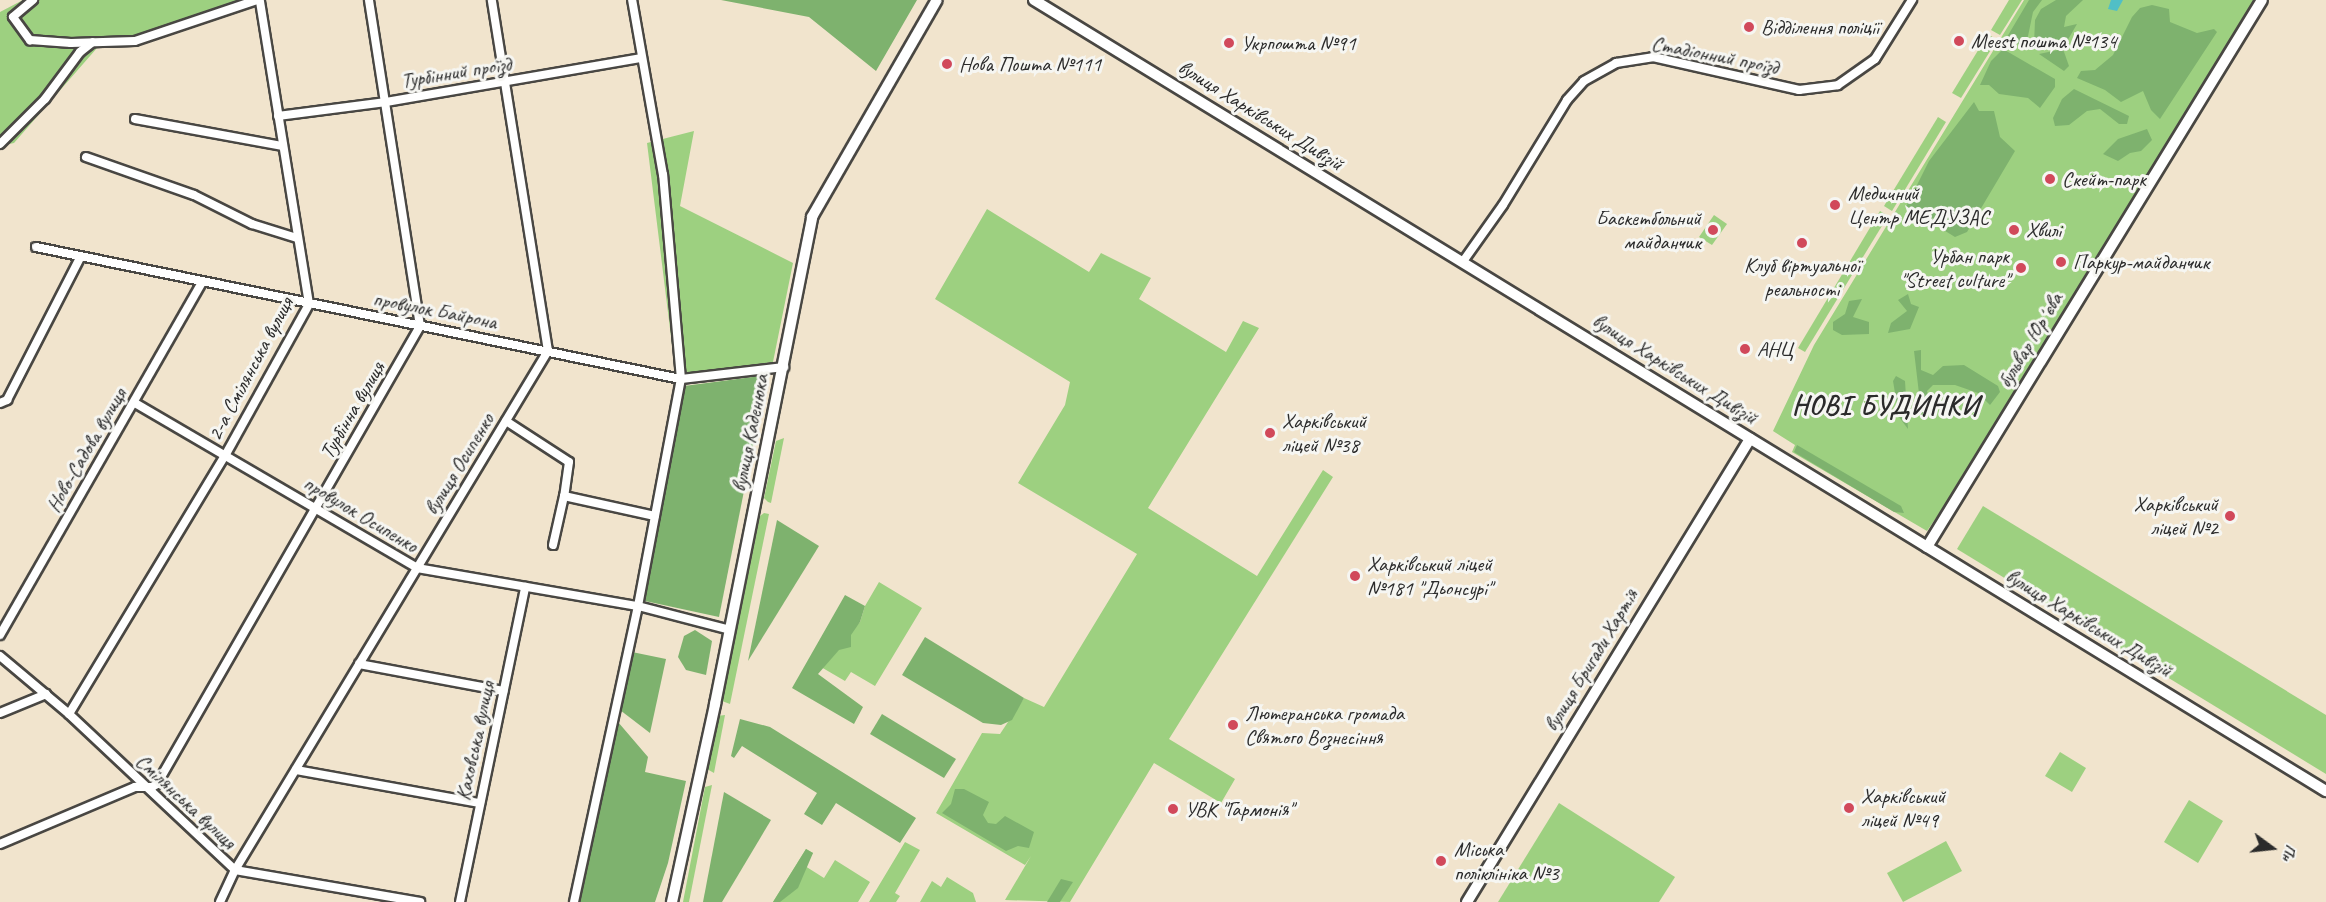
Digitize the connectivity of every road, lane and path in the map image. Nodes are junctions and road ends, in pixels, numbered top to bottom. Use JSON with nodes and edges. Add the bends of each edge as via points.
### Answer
{"nodes":[{"id":1,"x":33,"y":0,"type":"edge"},
{"id":2,"x":258,"y":0,"type":"edge"},
{"id":3,"x":369,"y":0,"type":"edge"},
{"id":4,"x":492,"y":0,"type":"edge"},
{"id":5,"x":632,"y":0,"type":"edge"},
{"id":6,"x":937,"y":0,"type":"edge"},
{"id":7,"x":1034,"y":0,"type":"edge"},
{"id":8,"x":1912,"y":0,"type":"edge"},
{"id":9,"x":2262,"y":0,"type":"edge"},
{"id":10,"x":93,"y":42,"type":"junction"},
{"id":11,"x":640,"y":58,"type":"junction"},
{"id":12,"x":507,"y":82,"type":"junction"},
{"id":13,"x":386,"y":102,"type":"junction"},
{"id":14,"x":278,"y":116,"type":"junction"},
{"id":15,"x":135,"y":119,"type":"dead end"},
{"id":16,"x":0,"y":144,"type":"edge"},
{"id":17,"x":282,"y":146,"type":"junction"},
{"id":18,"x":86,"y":157,"type":"dead end"},
{"id":19,"x":297,"y":238,"type":"junction"},
{"id":20,"x":36,"y":247,"type":"dead end"},
{"id":21,"x":80,"y":258,"type":"junction"},
{"id":22,"x":1464,"y":260,"type":"junction"},
{"id":23,"x":202,"y":283,"type":"junction"},
{"id":24,"x":309,"y":304,"type":"junction"},
{"id":25,"x":420,"y":326,"type":"junction"},
{"id":26,"x":548,"y":351,"type":"junction"},
{"id":27,"x":784,"y":367,"type":"junction"},
{"id":28,"x":681,"y":379,"type":"junction"},
{"id":29,"x":0,"y":403,"type":"edge"},
{"id":30,"x":135,"y":403,"type":"junction"},
{"id":31,"x":506,"y":421,"type":"junction"},
{"id":32,"x":1750,"y":439,"type":"junction"},
{"id":33,"x":226,"y":454,"type":"junction"},
{"id":34,"x":564,"y":496,"type":"junction"},
{"id":35,"x":316,"y":508,"type":"junction"},
{"id":36,"x":655,"y":516,"type":"junction"},
{"id":37,"x":553,"y":545,"type":"dead end"},
{"id":38,"x":1927,"y":547,"type":"junction"},
{"id":39,"x":417,"y":568,"type":"junction"},
{"id":40,"x":525,"y":588,"type":"junction"},
{"id":41,"x":638,"y":606,"type":"junction"},
{"id":42,"x":730,"y":630,"type":"junction"},
{"id":43,"x":0,"y":635,"type":"edge"},
{"id":44,"x":0,"y":656,"type":"edge"},
{"id":45,"x":359,"y":664,"type":"junction"},
{"id":46,"x":503,"y":691,"type":"junction"},
{"id":47,"x":46,"y":694,"type":"junction"},
{"id":48,"x":0,"y":713,"type":"edge"},
{"id":49,"x":69,"y":714,"type":"junction"},
{"id":50,"x":296,"y":770,"type":"junction"},
{"id":51,"x":143,"y":786,"type":"junction"},
{"id":52,"x":2326,"y":790,"type":"edge"},
{"id":53,"x":480,"y":803,"type":"junction"},
{"id":54,"x":0,"y":844,"type":"edge"},
{"id":55,"x":235,"y":870,"type":"junction"},
{"id":56,"x":220,"y":902,"type":"edge"},
{"id":57,"x":420,"y":902,"type":"edge"},
{"id":58,"x":460,"y":902,"type":"edge"},
{"id":59,"x":574,"y":902,"type":"edge"},
{"id":60,"x":672,"y":902,"type":"edge"},
{"id":61,"x":1467,"y":902,"type":"edge"}],
"edges":[{"from":1,"to":10,"type":"street","via":[[13,17],[30,40]]},
{"from":2,"to":10,"type":"street","via":[[135,41]]},
{"from":2,"to":14,"type":"street","name":"2-а Смілянська вулиця"},
{"from":3,"to":13,"type":"street"},
{"from":4,"to":12,"type":"street"},
{"from":5,"to":11,"type":"street"},
{"from":6,"to":27,"type":"street","name":"вулиця Каденюка","via":[[812,217]]},
{"from":7,"to":22,"type":"street","name":"вулиця Харківських Дивізій"},
{"from":8,"to":22,"type":"street","name":"Стадіонний проїзд","via":[[1875,59],[1838,85],[1799,90],[1653,57],[1616,63],[1584,81],[1567,100],[1503,205]]},
{"from":9,"to":38,"type":"street","name":"бульвар Юрʼєва"},
{"from":10,"to":16,"type":"street"},
{"from":11,"to":12,"type":"street","name":"Турбінний проїзд"},
{"from":11,"to":28,"type":"street","via":[[663,176]]},
{"from":12,"to":13,"type":"street","name":"Турбінний проїзд"},
{"from":12,"to":26,"type":"street"},
{"from":13,"to":14,"type":"street","name":"Турбінний проїзд"},
{"from":13,"to":25,"type":"street"},
{"from":14,"to":17,"type":"street","name":"2-а Смілянська вулиця"},
{"from":15,"to":17,"type":"street"},
{"from":17,"to":19,"type":"street","name":"2-а Смілянська вулиця"},
{"from":18,"to":19,"type":"street","via":[[194,195],[252,224]]},
{"from":19,"to":24,"type":"street","name":"2-а Смілянська вулиця"},
{"from":20,"to":21,"type":"street","name":"провулок Байрона"},
{"from":21,"to":23,"type":"street","name":"провулок Байрона"},
{"from":21,"to":29,"type":"street","via":[[7,400]]},
{"from":22,"to":32,"type":"street","name":"вулиця Харківських Дивізій"},
{"from":23,"to":24,"type":"street","name":"провулок Байрона"},
{"from":23,"to":30,"type":"street","name":"Ново-Садова вулиця"},
{"from":24,"to":25,"type":"street","name":"провулок Байрона"},
{"from":24,"to":33,"type":"street","name":"2-а Смілянська вулиця"},
{"from":25,"to":26,"type":"street","name":"провулок Байрона"},
{"from":25,"to":35,"type":"street","name":"Турбінна вулиця"},
{"from":26,"to":28,"type":"street","name":"провулок Байрона"},
{"from":26,"to":31,"type":"street","name":"вулиця Осипенко"},
{"from":27,"to":28,"type":"street","name":"провулок Байрона"},
{"from":27,"to":42,"type":"street","name":"вулиця Каденюка"},
{"from":28,"to":36,"type":"street"},
{"from":30,"to":33,"type":"street","name":"провулок Осипенко"},
{"from":30,"to":43,"type":"street","name":"Ново-Садова вулиця"},
{"from":31,"to":34,"type":"street","via":[[569,462]]},
{"from":31,"to":39,"type":"street","name":"вулиця Осипенко"},
{"from":32,"to":38,"type":"street","name":"вулиця Харківських Дивізій"},
{"from":32,"to":61,"type":"street","name":"вулиця Бригади Хартія"},
{"from":33,"to":35,"type":"street","name":"провулок Осипенко"},
{"from":33,"to":49,"type":"street","name":"2-а Смілянська вулиця"},
{"from":34,"to":36,"type":"street"},
{"from":34,"to":37,"type":"street"},
{"from":35,"to":39,"type":"street","name":"провулок Осипенко"},
{"from":35,"to":51,"type":"street","name":"Турбінна вулиця","via":[[157,784]]},
{"from":36,"to":41,"type":"street"},
{"from":38,"to":52,"type":"street","name":"вулиця Харківських Дивізій"},
{"from":39,"to":40,"type":"street","name":"провулок Осипенко"},
{"from":39,"to":45,"type":"street","name":"вулиця Осипенко"},
{"from":40,"to":41,"type":"street","name":"провулок Осипенко"},
{"from":40,"to":46,"type":"street","name":"Каховська вулиця"},
{"from":41,"to":42,"type":"street","name":"провулок Осипенко"},
{"from":41,"to":59,"type":"street"},
{"from":42,"to":60,"type":"street","name":"вулиця Каденюка"},
{"from":44,"to":47,"type":"street","name":"Смілянська вулиця"},
{"from":45,"to":46,"type":"street"},
{"from":45,"to":50,"type":"street","name":"вулиця Осипенко"},
{"from":46,"to":53,"type":"street","name":"Каховська вулиця"},
{"from":47,"to":48,"type":"street"},
{"from":47,"to":49,"type":"street","name":"Смілянська вулиця"},
{"from":49,"to":51,"type":"street","name":"Смілянська вулиця"},
{"from":50,"to":53,"type":"street"},
{"from":50,"to":55,"type":"street","name":"вулиця Осипенко"},
{"from":51,"to":54,"type":"street"},
{"from":51,"to":55,"type":"street","name":"Смілянська вулиця"},
{"from":53,"to":58,"type":"street","name":"Каховська вулиця"},
{"from":55,"to":56,"type":"street","name":"вулиця Осипенко"},
{"from":55,"to":57,"type":"street","name":"Смілянська вулиця"}]}
